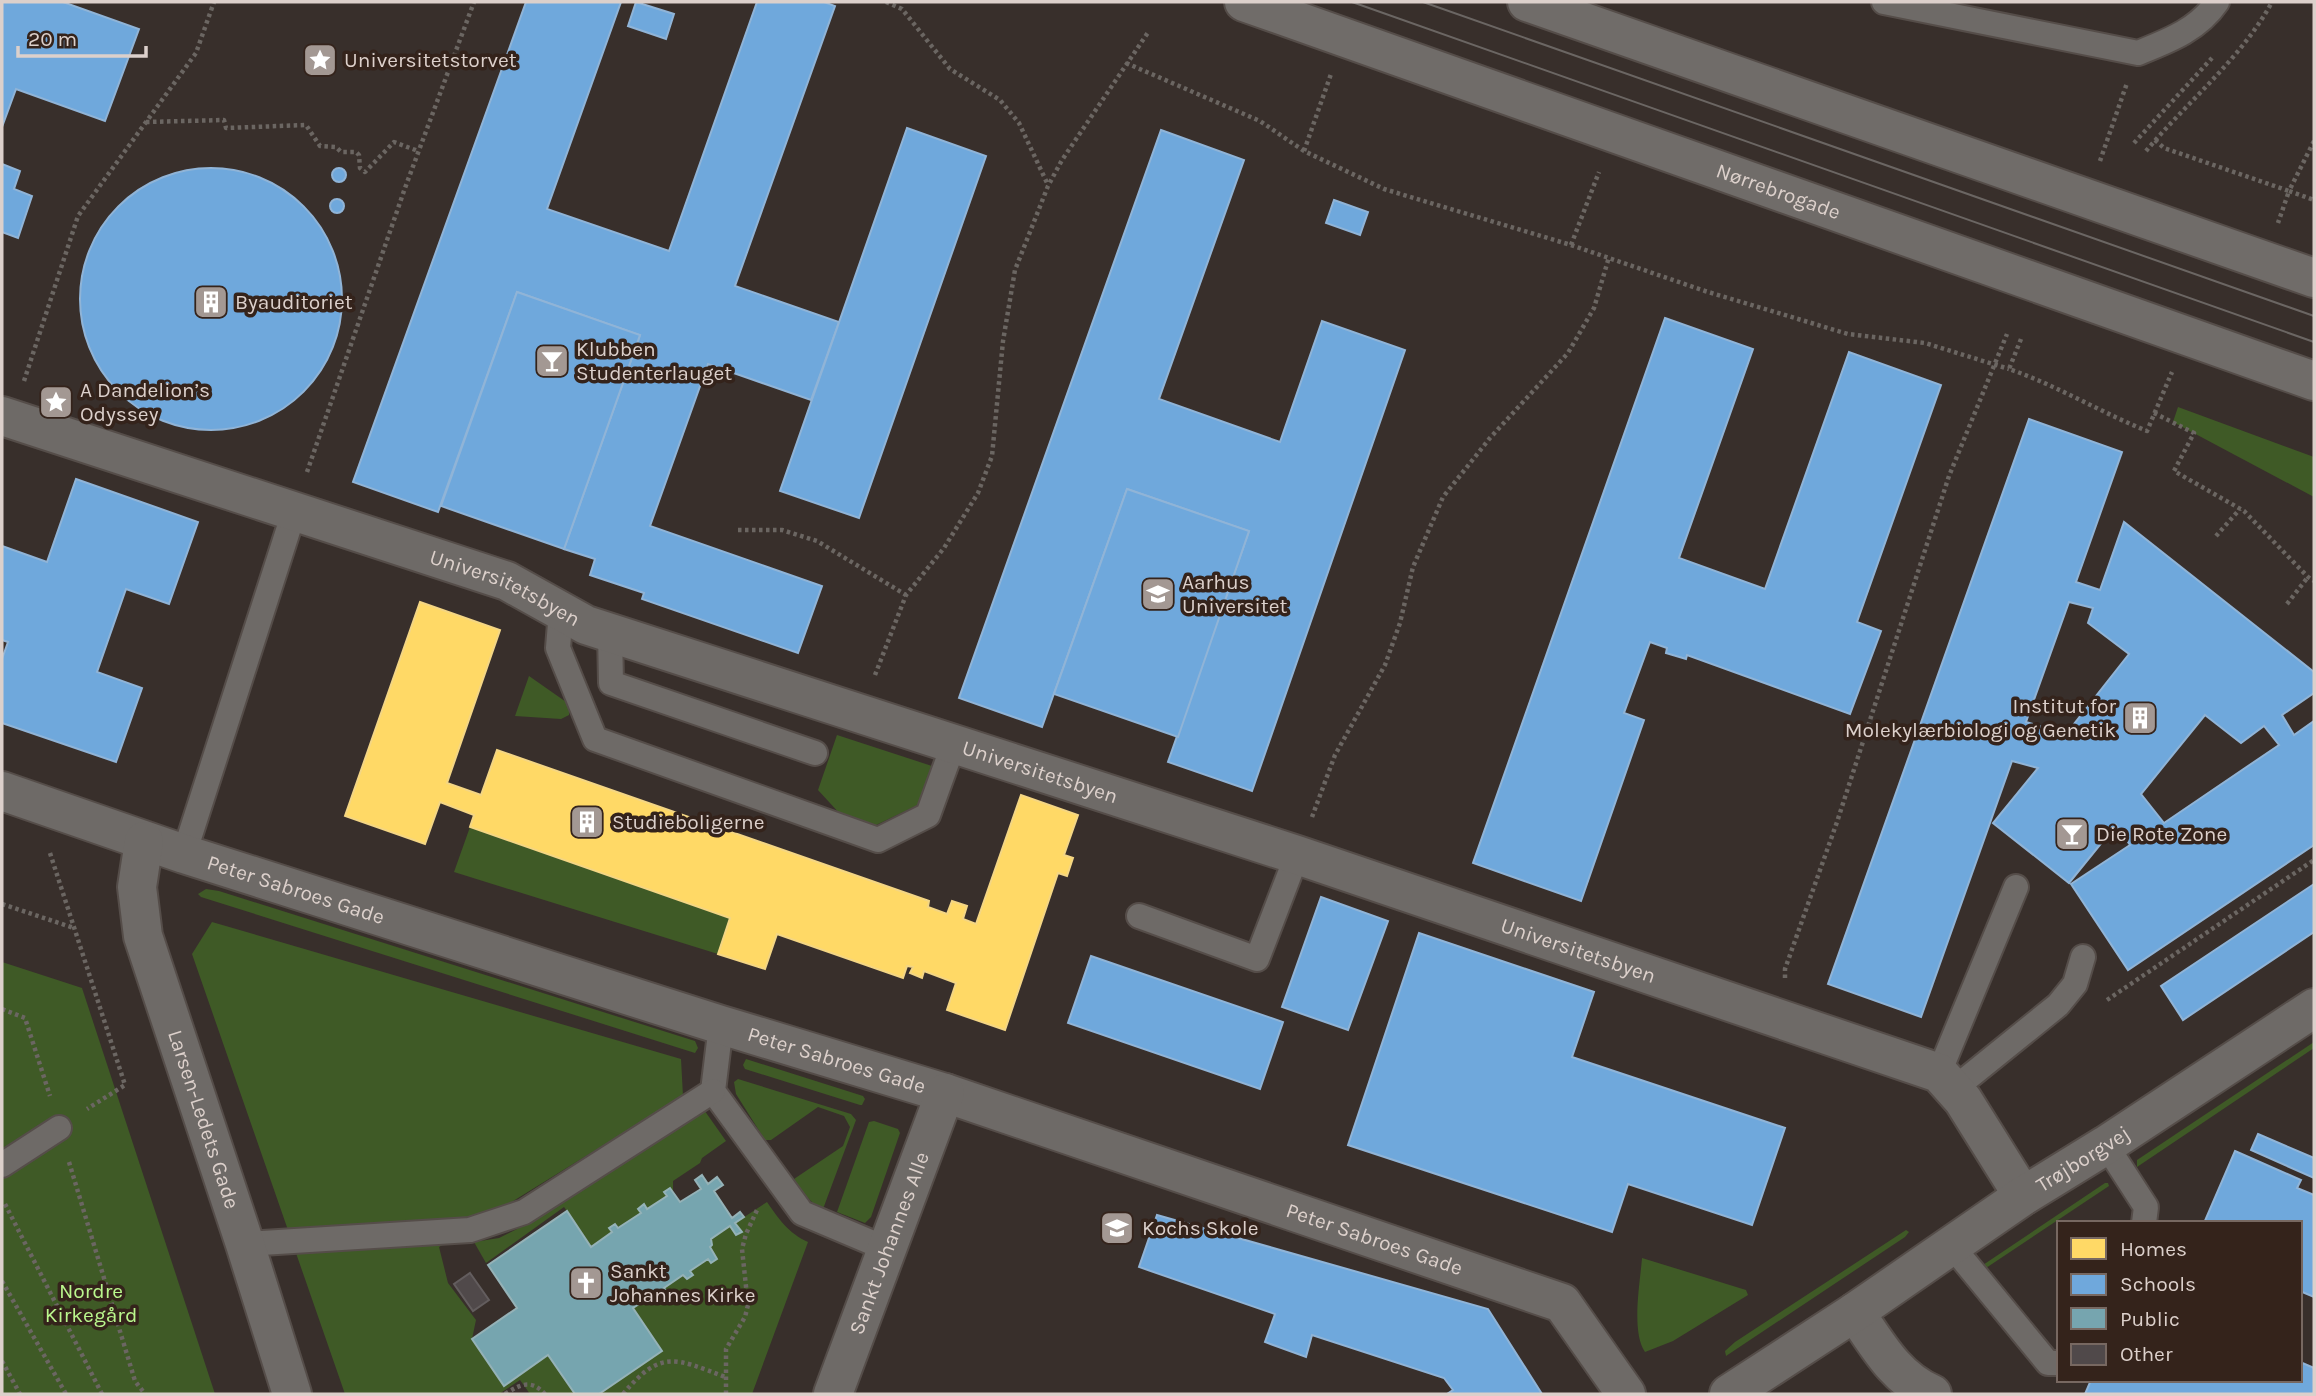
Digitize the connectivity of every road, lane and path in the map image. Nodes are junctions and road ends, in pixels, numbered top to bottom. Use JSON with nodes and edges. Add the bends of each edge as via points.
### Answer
{"nodes":[{"id":1,"x":214,"y":2,"type":"edge"},
{"id":2,"x":474,"y":2,"type":"edge"},
{"id":3,"x":886,"y":2,"type":"edge"},
{"id":4,"x":1244,"y":2,"type":"edge"},
{"id":5,"x":1527,"y":2,"type":"edge"},
{"id":6,"x":1884,"y":2,"type":"edge"},
{"id":7,"x":2217,"y":2,"type":"edge"},
{"id":8,"x":2272,"y":2,"type":"edge"},
{"id":9,"x":1149,"y":31,"type":"dead end"},
{"id":10,"x":1344,"y":37,"type":"junction"},
{"id":11,"x":2138,"y":53,"type":"junction"},
{"id":12,"x":2214,"y":55,"type":"dead end"},
{"id":13,"x":1126,"y":63,"type":"junction"},
{"id":14,"x":145,"y":122,"type":"junction"},
{"id":15,"x":1614,"y":132,"type":"junction"},
{"id":16,"x":2155,"y":140,"type":"junction"},
{"id":17,"x":2314,"y":141,"type":"edge"},
{"id":18,"x":2134,"y":143,"type":"dead end"},
{"id":19,"x":418,"y":151,"type":"junction"},
{"id":20,"x":1304,"y":151,"type":"junction"},
{"id":21,"x":2146,"y":151,"type":"dead end"},
{"id":22,"x":1048,"y":186,"type":"junction"},
{"id":23,"x":2289,"y":191,"type":"junction"},
{"id":24,"x":2087,"y":198,"type":"junction"},
{"id":25,"x":2314,"y":200,"type":"edge"},
{"id":26,"x":1572,"y":245,"type":"junction"},
{"id":27,"x":1609,"y":257,"type":"junction"},
{"id":28,"x":2314,"y":278,"type":"edge"},
{"id":29,"x":2007,"y":334,"type":"dead end"},
{"id":30,"x":2188,"y":335,"type":"junction"},
{"id":31,"x":2021,"y":339,"type":"dead end"},
{"id":32,"x":1995,"y":365,"type":"junction"},
{"id":33,"x":2009,"y":369,"type":"junction"},
{"id":34,"x":2314,"y":380,"type":"edge"},
{"id":35,"x":2154,"y":413,"type":"junction"},
{"id":36,"x":7,"y":418,"type":"edge"},
{"id":37,"x":2240,"y":509,"type":"junction"},
{"id":38,"x":293,"y":512,"type":"junction"},
{"id":39,"x":738,"y":530,"type":"dead end"},
{"id":40,"x":2216,"y":536,"type":"dead end"},
{"id":41,"x":2308,"y":577,"type":"junction"},
{"id":42,"x":2314,"y":581,"type":"edge"},
{"id":43,"x":906,"y":595,"type":"junction"},
{"id":44,"x":2287,"y":604,"type":"dead end"},
{"id":45,"x":561,"y":611,"type":"junction"},
{"id":46,"x":610,"y":632,"type":"junction"},
{"id":47,"x":860,"y":713,"type":"junction"},
{"id":48,"x":954,"y":743,"type":"junction"},
{"id":49,"x":815,"y":753,"type":"dead end"},
{"id":50,"x":18,"y":796,"type":"edge"},
{"id":51,"x":144,"y":841,"type":"junction"},
{"id":52,"x":184,"y":854,"type":"junction"},
{"id":53,"x":1297,"y":855,"type":"junction"},
{"id":54,"x":2314,"y":860,"type":"edge"},
{"id":55,"x":2016,"y":887,"type":"dead end"},
{"id":56,"x":2,"y":904,"type":"edge"},
{"id":57,"x":1139,"y":916,"type":"dead end"},
{"id":58,"x":75,"y":929,"type":"junction"},
{"id":59,"x":2083,"y":957,"type":"dead end"},
{"id":60,"x":1785,"y":982,"type":"dead end"},
{"id":61,"x":2098,"y":1006,"type":"dead end"},
{"id":62,"x":2314,"y":1008,"type":"edge"},
{"id":63,"x":2,"y":1009,"type":"edge"},
{"id":64,"x":721,"y":1025,"type":"junction"},
{"id":65,"x":1946,"y":1081,"type":"junction"},
{"id":66,"x":713,"y":1091,"type":"junction"},
{"id":67,"x":945,"y":1093,"type":"junction"},
{"id":68,"x":59,"y":1128,"type":"junction"},
{"id":69,"x":2106,"y":1145,"type":"junction"},
{"id":70,"x":2,"y":1165,"type":"edge"},
{"id":71,"x":777,"y":1180,"type":"junction"},
{"id":72,"x":2023,"y":1196,"type":"junction"},
{"id":73,"x":5,"y":1204,"type":"dead end"},
{"id":74,"x":2144,"y":1221,"type":"edge"},
{"id":75,"x":245,"y":1244,"type":"junction"},
{"id":76,"x":1951,"y":1245,"type":"junction"},
{"id":77,"x":887,"y":1248,"type":"junction"},
{"id":78,"x":2,"y":1280,"type":"edge"},
{"id":79,"x":1855,"y":1312,"type":"junction"},
{"id":80,"x":2,"y":1361,"type":"edge"},
{"id":81,"x":2057,"y":1363,"type":"edge"},
{"id":82,"x":725,"y":1377,"type":"junction"},
{"id":83,"x":20,"y":1394,"type":"edge"},
{"id":84,"x":66,"y":1394,"type":"edge"},
{"id":85,"x":102,"y":1394,"type":"edge"},
{"id":86,"x":144,"y":1394,"type":"edge"},
{"id":87,"x":292,"y":1394,"type":"edge"},
{"id":88,"x":505,"y":1394,"type":"edge"},
{"id":89,"x":545,"y":1394,"type":"edge"},
{"id":90,"x":623,"y":1394,"type":"edge"},
{"id":91,"x":726,"y":1394,"type":"edge"},
{"id":92,"x":833,"y":1394,"type":"edge"},
{"id":93,"x":1626,"y":1394,"type":"edge"},
{"id":94,"x":1729,"y":1394,"type":"edge"},
{"id":95,"x":1932,"y":1394,"type":"edge"}],
"edges":[{"from":1,"to":14,"type":"path","via":[[197,53]]},
{"from":2,"to":19,"type":"path"},
{"from":3,"to":22,"type":"path","via":[[902,9],[950,69],[1000,100],[1019,123]]},
{"from":4,"to":10,"type":"main road","name":"Nørrebrogade"},
{"from":5,"to":24,"type":"main road"},
{"from":6,"to":11,"type":"lane"},
{"from":7,"to":11,"type":"lane","via":[[2176,38]]},
{"from":8,"to":16,"type":"path","via":[[2222,69]]},
{"from":9,"to":13,"type":"path"},
{"from":10,"to":15,"type":"main road","name":"Nørrebrogade"},
{"from":10,"to":20,"type":"path"},
{"from":11,"to":24,"type":"path"},
{"from":12,"to":18,"type":"path"},
{"from":13,"to":20,"type":"path","via":[[1259,121]]},
{"from":13,"to":22,"type":"path"},
{"from":14,"to":19,"type":"path","via":[[223,120],[226,128],[306,125],[320,146],[356,152],[365,172],[394,142]]},
{"from":14,"to":36,"type":"path","via":[[78,216]]},
{"from":15,"to":26,"type":"path"},
{"from":15,"to":30,"type":"main road","name":"Nørrebrogade"},
{"from":16,"to":21,"type":"path"},
{"from":16,"to":23,"type":"path","via":[[2164,148]]},
{"from":17,"to":23,"type":"path"},
{"from":19,"to":38,"type":"path"},
{"from":20,"to":26,"type":"path","via":[[1384,189]]},
{"from":22,"to":43,"type":"path","via":[[1015,270],[992,456],[978,493],[944,548]]},
{"from":23,"to":25,"type":"path"},
{"from":24,"to":28,"type":"main road"},
{"from":26,"to":27,"type":"path"},
{"from":27,"to":32,"type":"path","via":[[1848,334],[1925,343]]},
{"from":27,"to":53,"type":"path","via":[[1594,308],[1568,353],[1443,497],[1413,567],[1385,665],[1335,755]]},
{"from":29,"to":32,"type":"path"},
{"from":30,"to":34,"type":"main road","name":"Nørrebrogade"},
{"from":30,"to":35,"type":"path"},
{"from":31,"to":33,"type":"path"},
{"from":32,"to":33,"type":"path"},
{"from":32,"to":60,"type":"path","via":[[1949,476],[1785,969]]},
{"from":33,"to":35,"type":"path","via":[[2147,431]]},
{"from":35,"to":37,"type":"path","via":[[2194,433],[2174,471]]},
{"from":36,"to":38,"type":"street","name":"Universitetsbyen"},
{"from":37,"to":40,"type":"path"},
{"from":37,"to":41,"type":"path"},
{"from":38,"to":45,"type":"street","name":"Universitetsbyen","via":[[506,581]]},
{"from":38,"to":52,"type":"lane"},
{"from":39,"to":43,"type":"path","via":[[782,530],[817,541]]},
{"from":41,"to":42,"type":"path"},
{"from":41,"to":44,"type":"path"},
{"from":43,"to":47,"type":"path"},
{"from":45,"to":46,"type":"street","name":"Universitetsbyen"},
{"from":45,"to":48,"type":"lane","via":[[558,649],[594,739],[878,839],[928,815]]},
{"from":46,"to":47,"type":"street","name":"Universitetsbyen"},
{"from":46,"to":49,"type":"lane","via":[[611,683]]},
{"from":47,"to":48,"type":"street","name":"Universitetsbyen"},
{"from":48,"to":53,"type":"street","name":"Universitetsbyen"},
{"from":50,"to":51,"type":"street","name":"Peter Sabroes Gade"},
{"from":50,"to":58,"type":"path"},
{"from":51,"to":52,"type":"street","name":"Peter Sabroes Gade"},
{"from":51,"to":75,"type":"street","name":"Larsen-Ledets Gade","via":[[136,887],[143,936]]},
{"from":52,"to":64,"type":"street","name":"Peter Sabroes Gade"},
{"from":53,"to":57,"type":"lane","via":[[1257,959]]},
{"from":53,"to":65,"type":"street","name":"Universitetsbyen"},
{"from":54,"to":61,"type":"path"},
{"from":55,"to":65,"type":"lane"},
{"from":56,"to":58,"type":"path"},
{"from":58,"to":68,"type":"path","via":[[125,1084]]},
{"from":59,"to":65,"type":"lane","via":[[2075,984],[2058,1005]]},
{"from":62,"to":69,"type":"street","name":"Trøjborgvej"},
{"from":63,"to":68,"type":"path","via":[[25,1017]]},
{"from":64,"to":66,"type":"lane"},
{"from":64,"to":67,"type":"street","name":"Peter Sabroes Gade"},
{"from":65,"to":72,"type":"street","via":[[1963,1100]]},
{"from":66,"to":71,"type":"lane"},
{"from":66,"to":75,"type":"lane","via":[[524,1212],[503,1220],[470,1230]]},
{"from":67,"to":77,"type":"street","name":"Sankt Johannes Alle"},
{"from":67,"to":93,"type":"street","name":"Peter Sabroes Gade","via":[[1562,1303]]},
{"from":68,"to":70,"type":"lane"},
{"from":68,"to":86,"type":"path","via":[[135,1381]]},
{"from":69,"to":72,"type":"street","name":"Trøjborgvej"},
{"from":69,"to":74,"type":"lane","via":[[2146,1207]]},
{"from":71,"to":77,"type":"lane","via":[[802,1213]]},
{"from":71,"to":82,"type":"path","via":[[746,1234],[742,1261],[748,1305],[726,1349]]},
{"from":72,"to":76,"type":"street","name":"Trøjborgvej"},
{"from":73,"to":85,"type":"path"},
{"from":75,"to":87,"type":"street","name":"Larsen-Ledets Gade"},
{"from":76,"to":79,"type":"street","name":"Trøjborgvej"},
{"from":76,"to":81,"type":"lane","via":[[2048,1363]]},
{"from":77,"to":92,"type":"street","name":"Sankt Johannes Alle"},
{"from":78,"to":84,"type":"path"},
{"from":79,"to":94,"type":"street","name":"Trøjborgvej"},
{"from":79,"to":95,"type":"street","via":[[1893,1366],[1912,1384]]},
{"from":80,"to":83,"type":"path"},
{"from":82,"to":90,"type":"path","via":[[670,1360],[654,1364]]},
{"from":82,"to":91,"type":"path"},
{"from":88,"to":89,"type":"path","via":[[528,1383]]}]}
